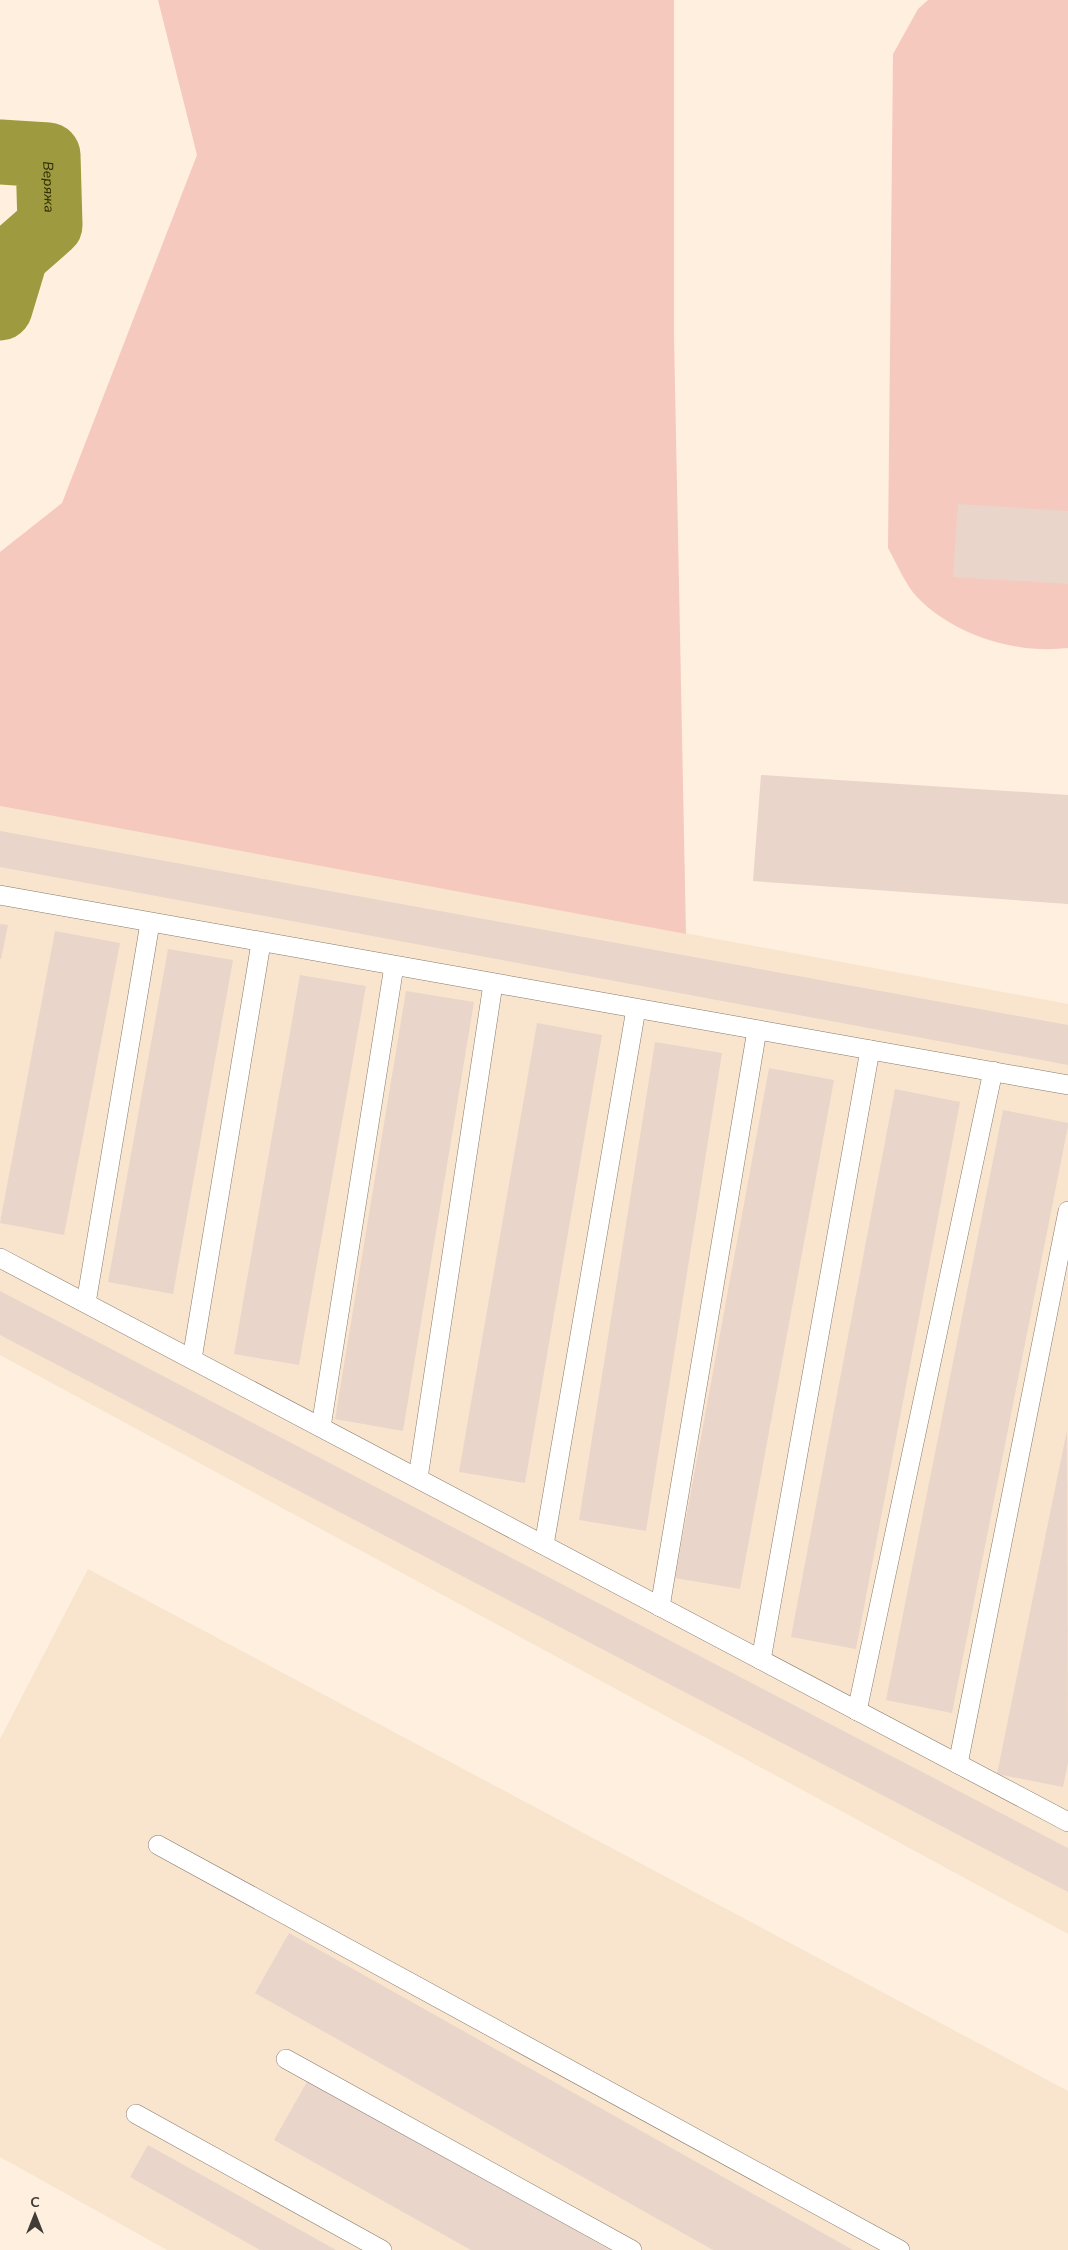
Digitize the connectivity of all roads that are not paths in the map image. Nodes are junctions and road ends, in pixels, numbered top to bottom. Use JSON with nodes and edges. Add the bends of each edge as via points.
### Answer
{"nodes":[{"id":1,"x":0,"y":895,"type":"edge"},
{"id":2,"x":150,"y":923,"type":"junction"},
{"id":3,"x":262,"y":943,"type":"junction"},
{"id":4,"x":394,"y":966,"type":"junction"},
{"id":5,"x":493,"y":984,"type":"junction"},
{"id":6,"x":636,"y":1009,"type":"junction"},
{"id":7,"x":756,"y":1030,"type":"junction"},
{"id":8,"x":870,"y":1050,"type":"junction"},
{"id":9,"x":993,"y":1071,"type":"junction"},
{"id":10,"x":1068,"y":1085,"type":"edge"},
{"id":11,"x":1068,"y":1211,"type":"edge"},
{"id":12,"x":0,"y":1258,"type":"edge"},
{"id":13,"x":86,"y":1303,"type":"junction"},
{"id":14,"x":192,"y":1359,"type":"junction"},
{"id":15,"x":321,"y":1427,"type":"junction"},
{"id":16,"x":418,"y":1478,"type":"junction"},
{"id":17,"x":544,"y":1545,"type":"junction"},
{"id":18,"x":660,"y":1606,"type":"junction"},
{"id":19,"x":761,"y":1660,"type":"junction"},
{"id":20,"x":858,"y":1711,"type":"junction"},
{"id":21,"x":958,"y":1764,"type":"junction"},
{"id":22,"x":1068,"y":1822,"type":"edge"},
{"id":23,"x":158,"y":1845,"type":"dead end"},
{"id":24,"x":286,"y":2059,"type":"dead end"},
{"id":25,"x":136,"y":2114,"type":"dead end"},
{"id":26,"x":382,"y":2250,"type":"edge"},
{"id":27,"x":632,"y":2250,"type":"edge"},
{"id":28,"x":900,"y":2250,"type":"edge"}],
"edges":[{"from":1,"to":2,"type":"lane"},
{"from":2,"to":3,"type":"lane"},
{"from":2,"to":13,"type":"lane"},
{"from":3,"to":4,"type":"lane"},
{"from":3,"to":14,"type":"lane"},
{"from":4,"to":5,"type":"lane"},
{"from":4,"to":15,"type":"lane"},
{"from":5,"to":6,"type":"lane"},
{"from":5,"to":16,"type":"lane"},
{"from":6,"to":7,"type":"lane"},
{"from":6,"to":17,"type":"lane"},
{"from":7,"to":8,"type":"lane"},
{"from":7,"to":18,"type":"lane"},
{"from":8,"to":9,"type":"lane"},
{"from":8,"to":19,"type":"lane"},
{"from":9,"to":10,"type":"lane"},
{"from":9,"to":20,"type":"lane"},
{"from":11,"to":21,"type":"lane"},
{"from":12,"to":13,"type":"lane"},
{"from":13,"to":14,"type":"lane"},
{"from":14,"to":15,"type":"lane"},
{"from":15,"to":16,"type":"lane"},
{"from":16,"to":17,"type":"lane"},
{"from":17,"to":18,"type":"lane"},
{"from":18,"to":19,"type":"lane"},
{"from":19,"to":20,"type":"lane"},
{"from":20,"to":21,"type":"lane"},
{"from":21,"to":22,"type":"lane"},
{"from":23,"to":28,"type":"lane"},
{"from":24,"to":27,"type":"lane"},
{"from":25,"to":26,"type":"lane"}]}
